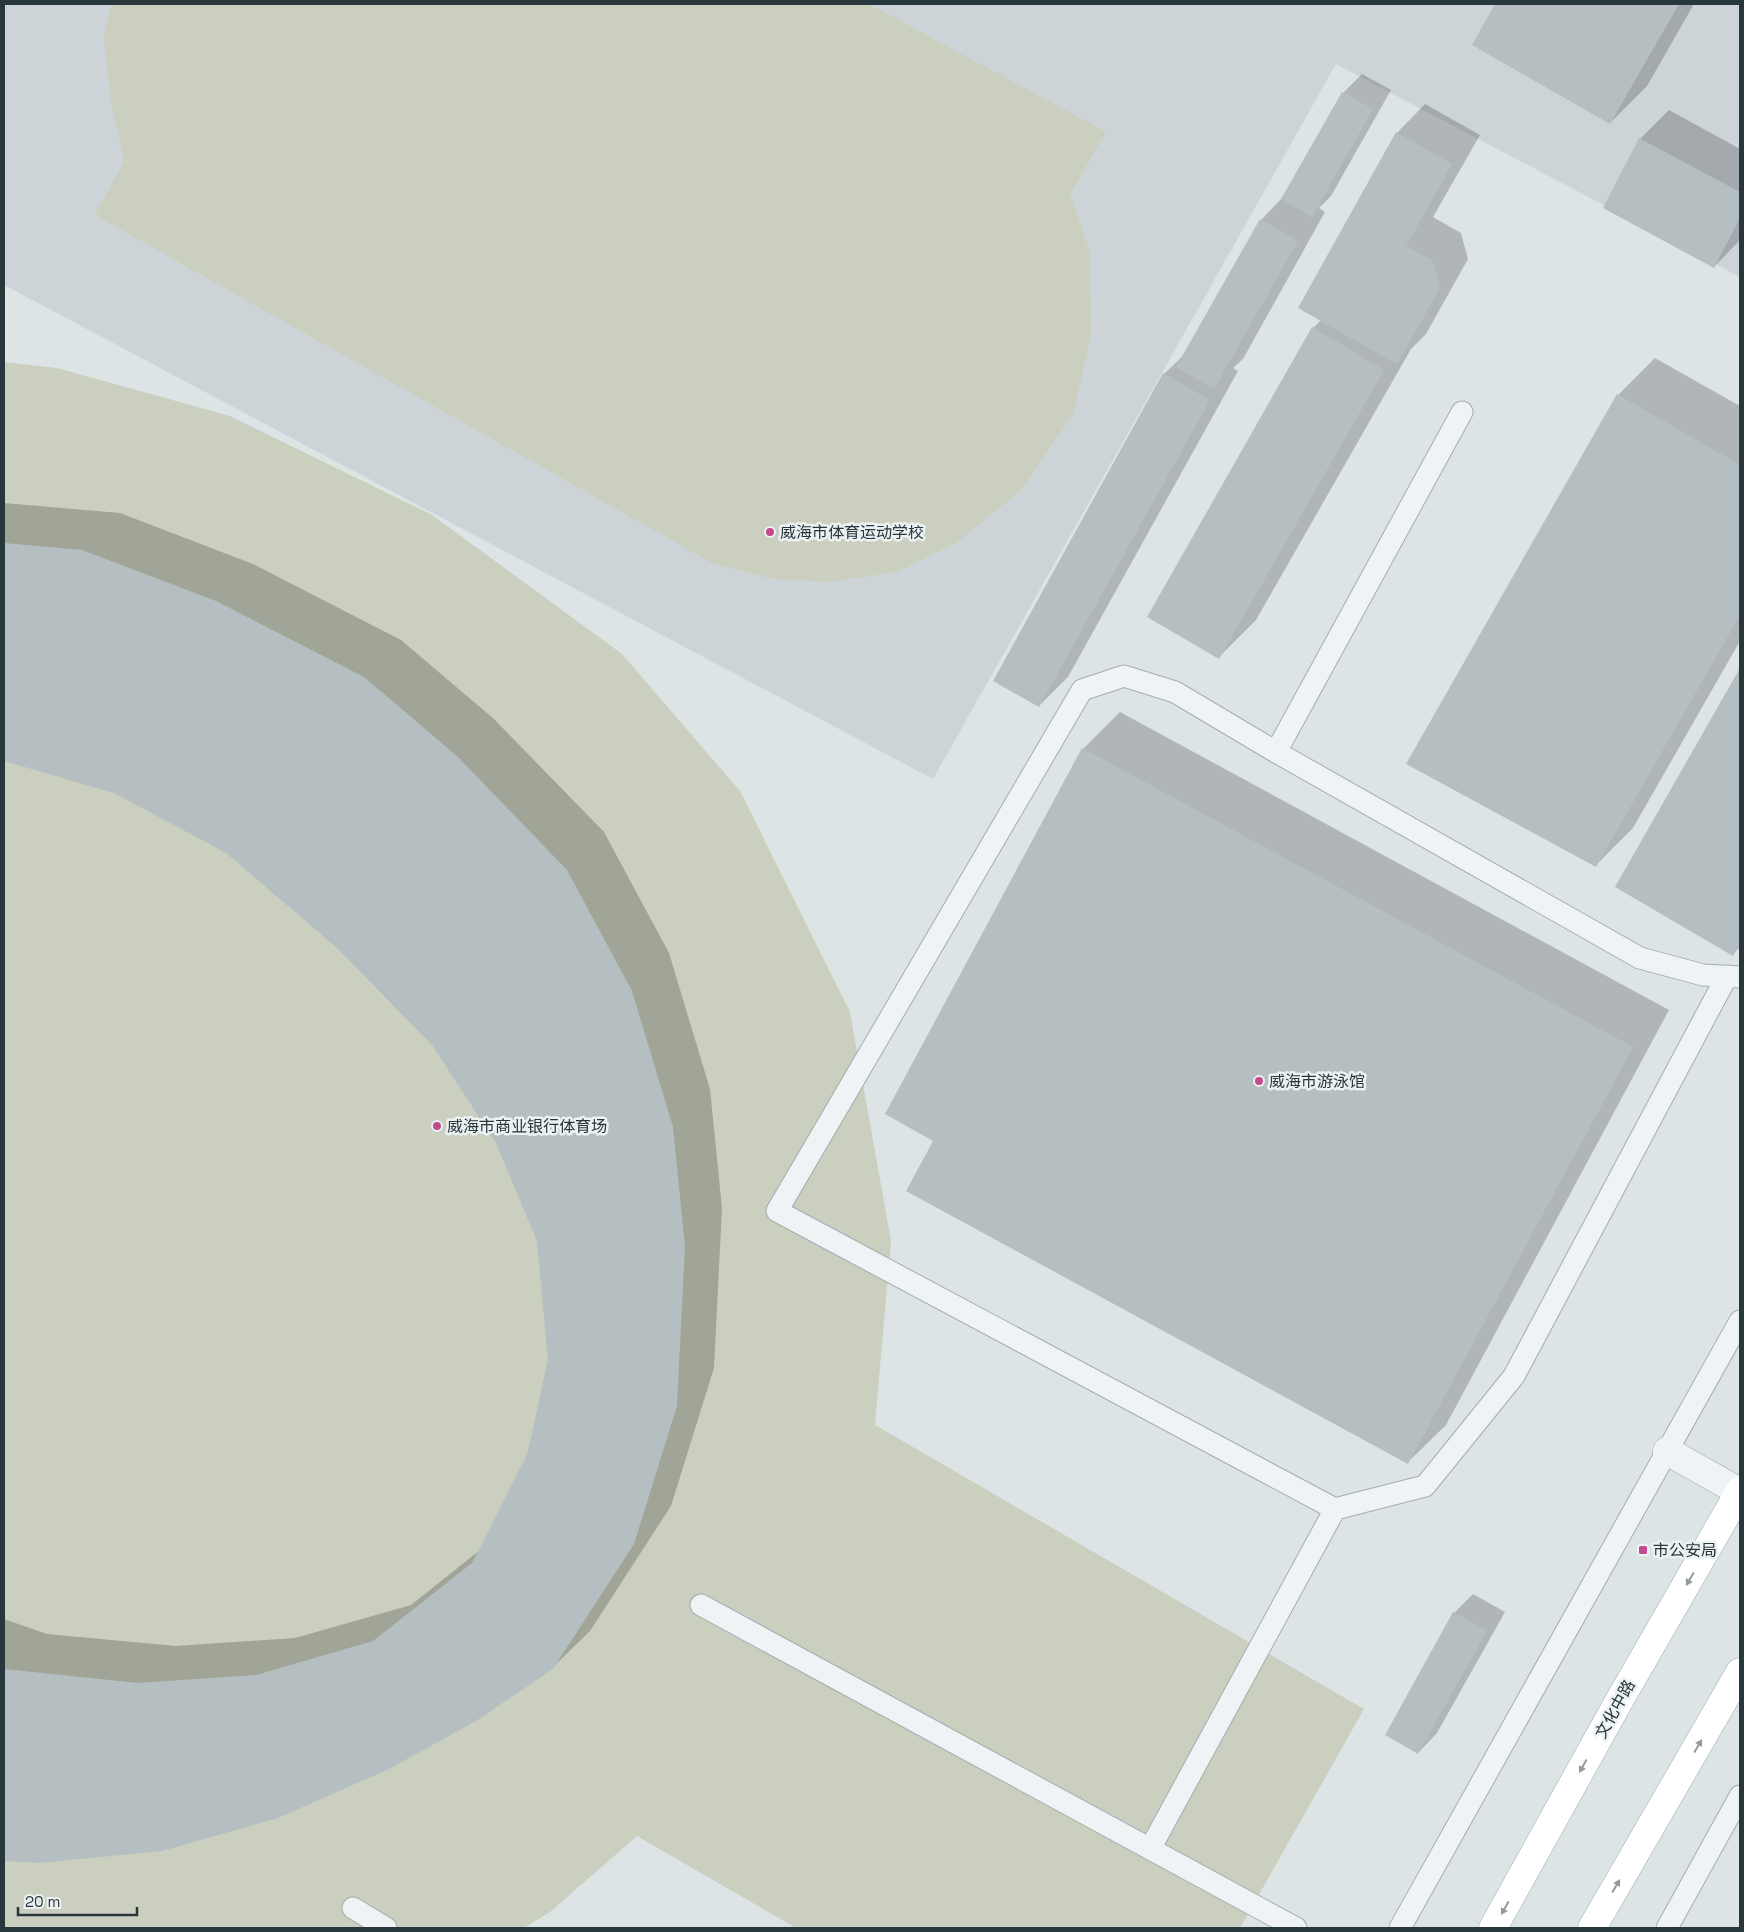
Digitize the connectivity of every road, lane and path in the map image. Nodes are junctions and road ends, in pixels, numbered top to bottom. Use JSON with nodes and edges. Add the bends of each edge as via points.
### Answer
{"nodes":[{"id":1,"x":1462,"y":412,"type":"dead end"},
{"id":2,"x":1276,"y":752,"type":"junction"},
{"id":3,"x":1734,"y":977,"type":"edge"},
{"id":4,"x":1740,"y":1321,"type":"edge"},
{"id":5,"x":1667,"y":1451,"type":"junction"},
{"id":6,"x":1740,"y":1491,"type":"edge"},
{"id":7,"x":1335,"y":1509,"type":"junction"},
{"id":8,"x":701,"y":1605,"type":"dead end"},
{"id":9,"x":1740,"y":1672,"type":"edge"},
{"id":10,"x":1740,"y":1796,"type":"edge"},
{"id":11,"x":1150,"y":1849,"type":"junction"},
{"id":12,"x":353,"y":1908,"type":"dead end"},
{"id":13,"x":386,"y":1928,"type":"edge"},
{"id":14,"x":1296,"y":1928,"type":"edge"},
{"id":15,"x":1400,"y":1928,"type":"edge"},
{"id":16,"x":1493,"y":1928,"type":"edge"},
{"id":17,"x":1592,"y":1928,"type":"edge"},
{"id":18,"x":1667,"y":1928,"type":"edge"}],
"edges":[{"from":1,"to":2,"type":"lane"},
{"from":2,"to":3,"type":"lane","via":[[1640,958],[1703,975]]},
{"from":2,"to":7,"type":"lane","via":[[1175,692],[1141,681],[1124,676],[1082,690],[777,1211]]},
{"from":3,"to":7,"type":"lane","via":[[1514,1376],[1425,1486]]},
{"from":4,"to":5,"type":"lane"},
{"from":5,"to":6,"type":"street"},
{"from":5,"to":15,"type":"lane"},
{"from":6,"to":16,"type":"main road","name":"文化中路","one_way":true},
{"from":7,"to":11,"type":"lane"},
{"from":8,"to":11,"type":"lane"},
{"from":17,"to":9,"type":"main road","one_way":true},
{"from":10,"to":18,"type":"lane"},
{"from":11,"to":14,"type":"lane"},
{"from":12,"to":13,"type":"lane"}]}
